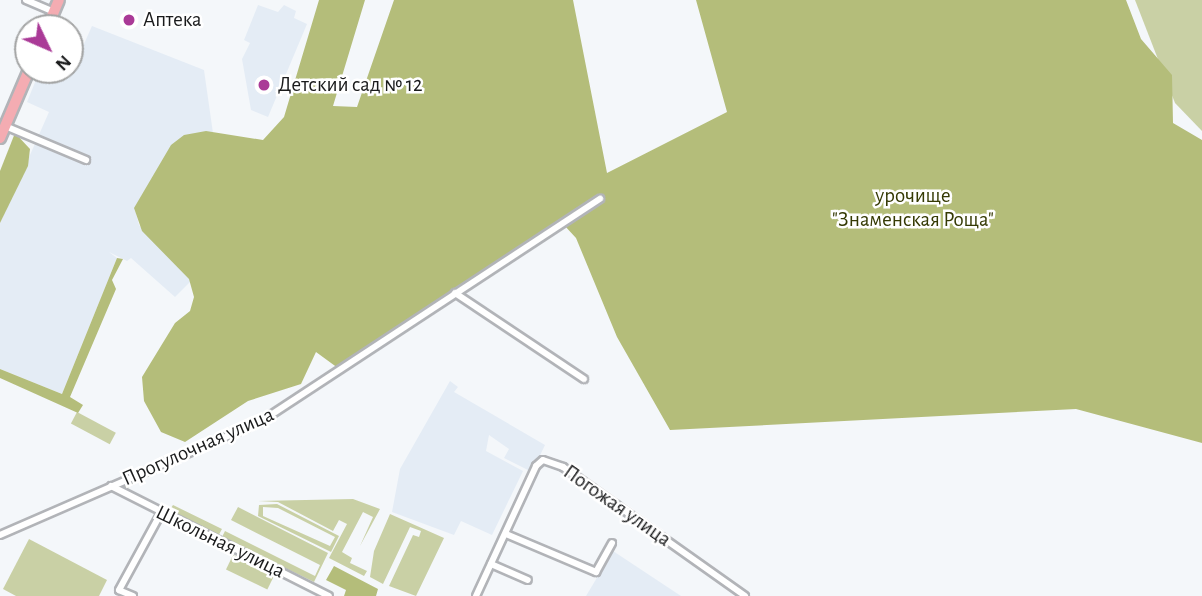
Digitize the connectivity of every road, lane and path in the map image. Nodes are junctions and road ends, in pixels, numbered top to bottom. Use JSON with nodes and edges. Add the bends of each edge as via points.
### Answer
{"nodes":[{"id":1,"x":26,"y":0,"type":"edge"},
{"id":2,"x":59,"y":0,"type":"edge"},
{"id":3,"x":54,"y":12,"type":"joint"},
{"id":4,"x":23,"y":84,"type":"edge"},
{"id":5,"x":5,"y":125,"type":"junction"},
{"id":6,"x":0,"y":138,"type":"edge"},
{"id":7,"x":86,"y":160,"type":"dead end"},
{"id":8,"x":600,"y":199,"type":"dead end"},
{"id":9,"x":455,"y":293,"type":"junction"},
{"id":10,"x":584,"y":379,"type":"dead end"},
{"id":11,"x":111,"y":486,"type":"junction"},
{"id":12,"x":161,"y":513,"type":"junction"},
{"id":13,"x":506,"y":534,"type":"junction"},
{"id":14,"x":0,"y":536,"type":"edge"},
{"id":15,"x":612,"y":543,"type":"dead end"},
{"id":16,"x":491,"y":564,"type":"junction"},
{"id":17,"x":528,"y":580,"type":"dead end"},
{"id":18,"x":132,"y":596,"type":"edge"},
{"id":19,"x":329,"y":596,"type":"edge"},
{"id":20,"x":476,"y":596,"type":"edge"},
{"id":21,"x":745,"y":596,"type":"edge"}],
"edges":[{"from":1,"to":3,"type":"street"},
{"from":2,"to":3,"type":"main road"},
{"from":4,"to":5,"type":"main road"},
{"from":5,"to":6,"type":"main road"},
{"from":5,"to":7,"type":"street"},
{"from":8,"to":9,"type":"street","name":"Прогулочная улица"},
{"from":9,"to":10,"type":"street"},
{"from":9,"to":11,"type":"street","name":"Прогулочная улица","via":[[260,422]]},
{"from":11,"to":12,"type":"street","name":"Школьная улица"},
{"from":11,"to":14,"type":"street","name":"Прогулочная улица"},
{"from":12,"to":18,"type":"street","via":[[119,590]]},
{"from":12,"to":19,"type":"street","name":"Школьная улица"},
{"from":13,"to":15,"type":"street","via":[[596,572]]},
{"from":13,"to":16,"type":"street","name":"Погожая улица"},
{"from":13,"to":21,"type":"street","name":"Погожая улица","via":[[536,466],[548,460]]},
{"from":16,"to":17,"type":"street"},
{"from":16,"to":20,"type":"street","name":"Погожая улица"}]}
